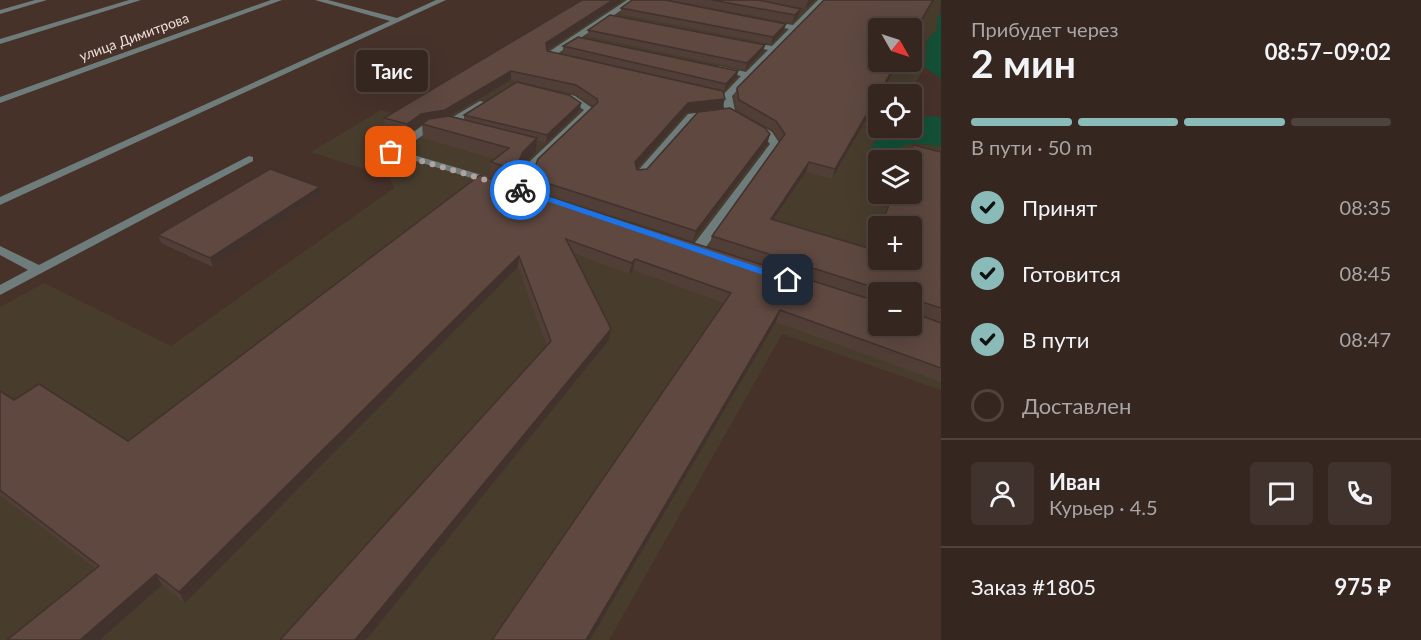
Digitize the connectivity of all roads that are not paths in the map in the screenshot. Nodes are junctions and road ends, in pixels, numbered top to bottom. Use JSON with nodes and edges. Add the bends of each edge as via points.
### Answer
{"nodes":[{"id":1,"x":43,"y":0,"type":"edge"},
{"id":2,"x":137,"y":0,"type":"edge"},
{"id":3,"x":278,"y":0,"type":"edge"},
{"id":4,"x":319,"y":0,"type":"edge"},
{"id":5,"x":442,"y":0,"type":"edge"},
{"id":6,"x":632,"y":0,"type":"edge"},
{"id":7,"x":822,"y":0,"type":"edge"},
{"id":8,"x":0,"y":12,"type":"edge"},
{"id":9,"x":797,"y":12,"type":"edge"},
{"id":10,"x":808,"y":14,"type":"junction"},
{"id":11,"x":608,"y":16,"type":"junction"},
{"id":12,"x":619,"y":18,"type":"edge"},
{"id":13,"x":397,"y":20,"type":"junction"},
{"id":14,"x":760,"y":21,"type":"edge"},
{"id":15,"x":795,"y":28,"type":"junction"},
{"id":16,"x":576,"y":38,"type":"junction"},
{"id":17,"x":587,"y":40,"type":"edge"},
{"id":18,"x":0,"y":42,"type":"edge"},
{"id":19,"x":741,"y":42,"type":"edge"},
{"id":20,"x":774,"y":49,"type":"junction"},
{"id":21,"x":572,"y":60,"type":"edge"},
{"id":22,"x":713,"y":68,"type":"edge"},
{"id":23,"x":748,"y":75,"type":"junction"},
{"id":24,"x":549,"y":92,"type":"edge"},
{"id":25,"x":496,"y":96,"type":"edge"},
{"id":26,"x":0,"y":100,"type":"edge"},
{"id":27,"x":730,"y":111,"type":"junction"},
{"id":28,"x":449,"y":124,"type":"junction"},
{"id":29,"x":471,"y":129,"type":"edge"},
{"id":30,"x":249,"y":159,"type":"dead end"},
{"id":31,"x":639,"y":176,"type":"edge"},
{"id":32,"x":0,"y":201,"type":"edge"},
{"id":33,"x":0,"y":250,"type":"edge"},
{"id":34,"x":696,"y":251,"type":"edge"},
{"id":35,"x":38,"y":270,"type":"junction"},
{"id":36,"x":0,"y":291,"type":"edge"}],
"edges":[{"from":1,"to":8,"type":"street"},
{"from":2,"to":18,"type":"street"},
{"from":3,"to":26,"type":"street","name":"улица Димитрова"},
{"from":4,"to":13,"type":"street"},
{"from":5,"to":13,"type":"street"},
{"from":6,"to":11,"type":"street"},
{"from":7,"to":10,"type":"street"},
{"from":9,"to":10,"type":"street"},
{"from":10,"to":15,"type":"street"},
{"from":11,"to":12,"type":"street"},
{"from":11,"to":16,"type":"street"},
{"from":13,"to":32,"type":"street"},
{"from":14,"to":15,"type":"street"},
{"from":15,"to":20,"type":"street"},
{"from":16,"to":17,"type":"street"},
{"from":16,"to":21,"type":"street","via":[[550,55]]},
{"from":19,"to":20,"type":"street"},
{"from":20,"to":23,"type":"street"},
{"from":22,"to":23,"type":"street"},
{"from":23,"to":27,"type":"street","via":[[721,95]]},
{"from":24,"to":28,"type":"street","via":[[572,98],[590,110],[543,148],[530,167],[527,192],[391,152],[426,128]]},
{"from":25,"to":28,"type":"street"},
{"from":27,"to":31,"type":"street","via":[[692,116]]},
{"from":27,"to":34,"type":"street","via":[[768,134],[775,144]]},
{"from":28,"to":29,"type":"street"},
{"from":30,"to":35,"type":"street"},
{"from":33,"to":35,"type":"street"},
{"from":35,"to":36,"type":"street"}]}
